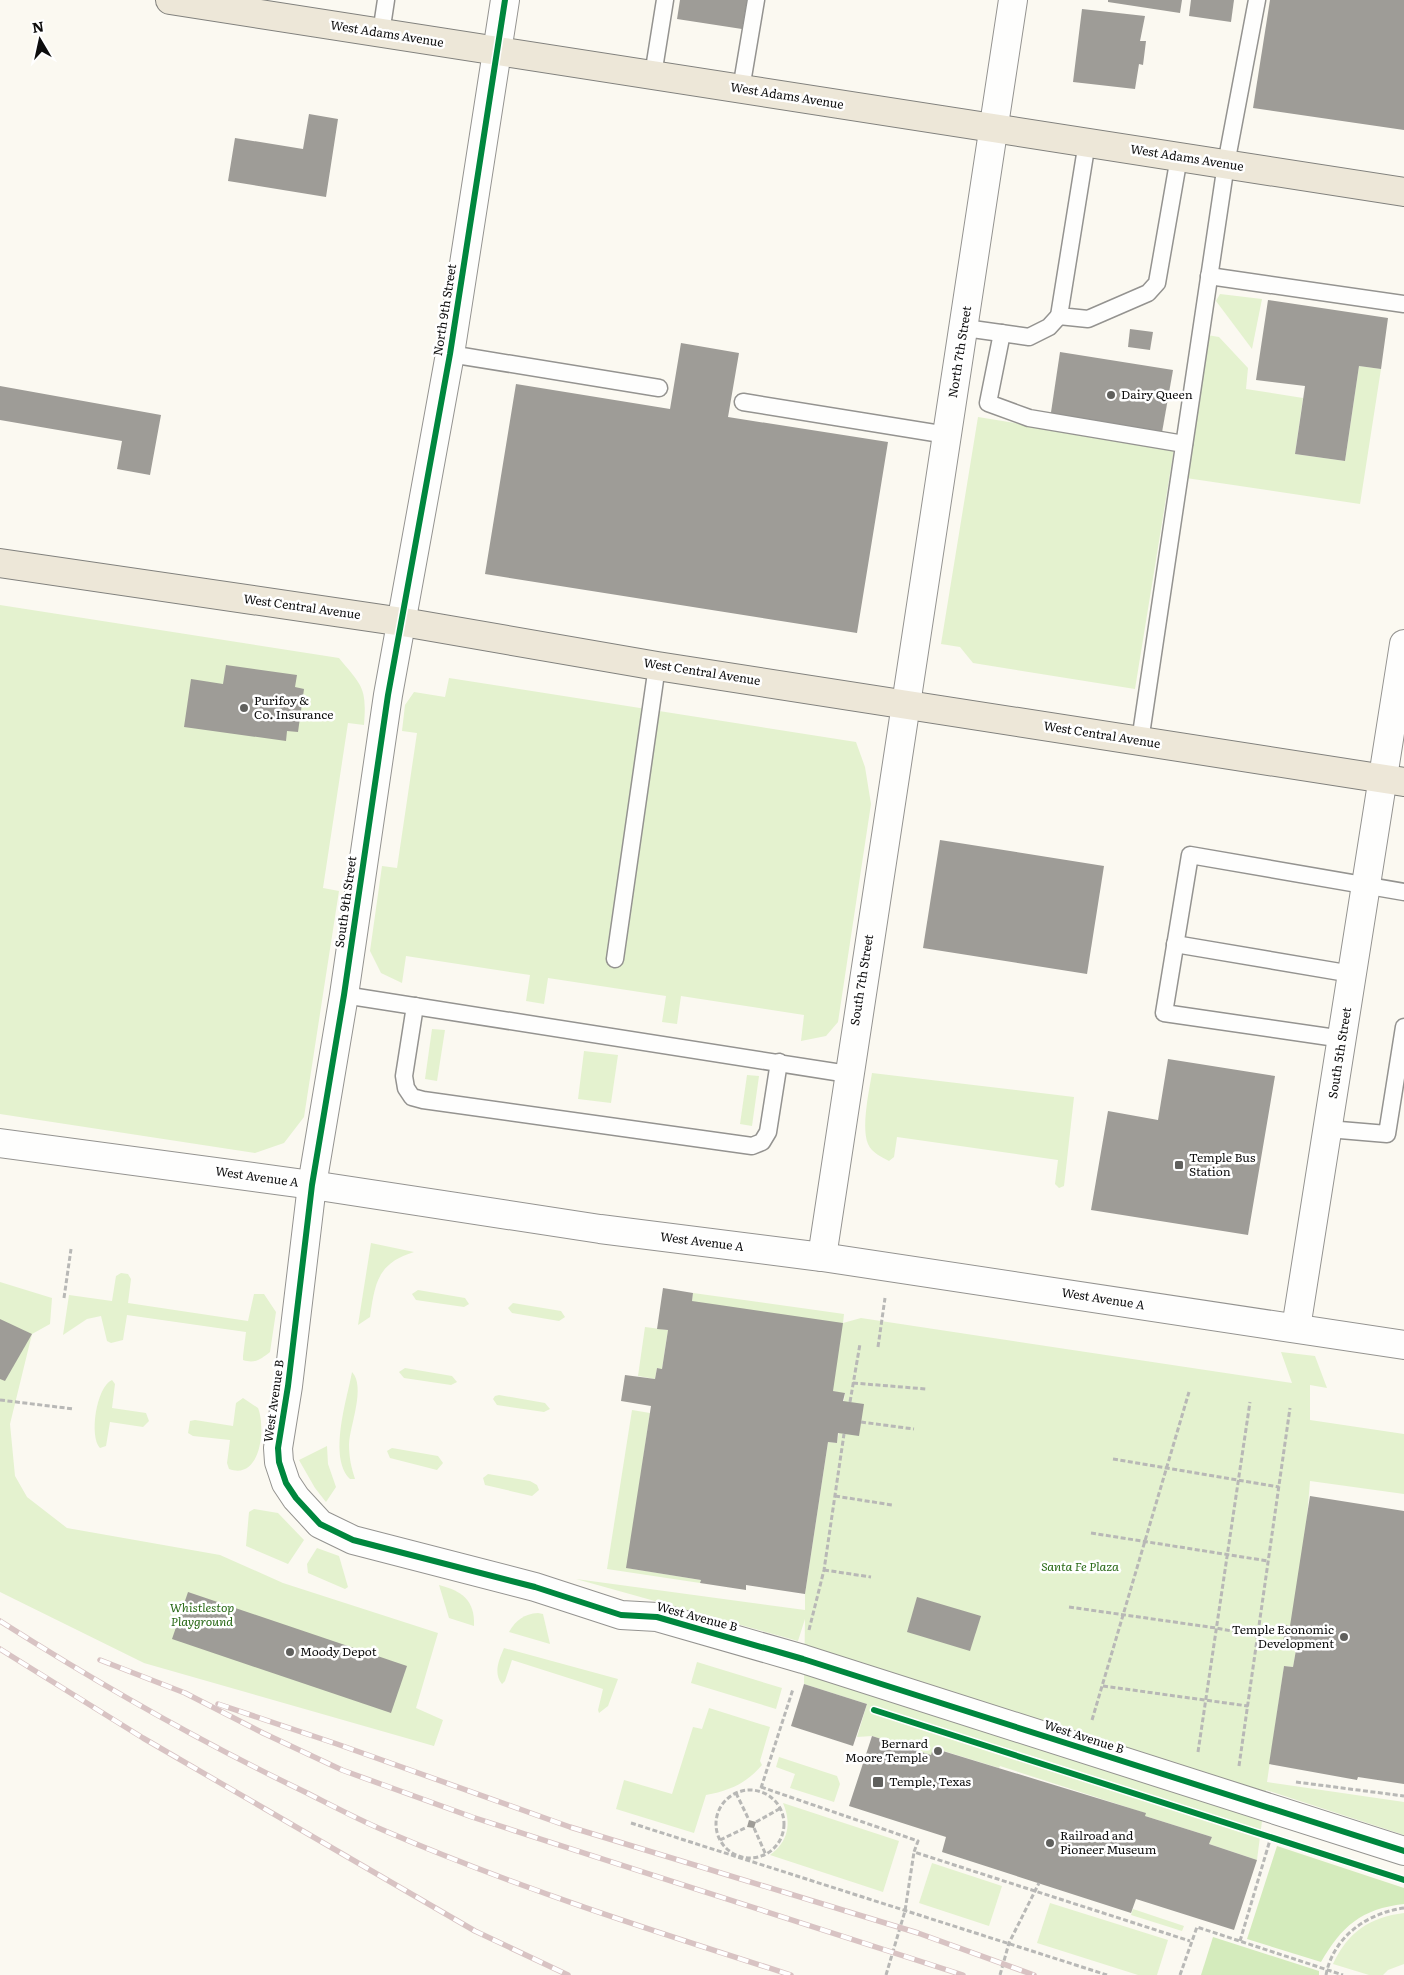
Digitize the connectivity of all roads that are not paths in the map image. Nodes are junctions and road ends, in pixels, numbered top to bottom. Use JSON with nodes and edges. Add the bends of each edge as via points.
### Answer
{"nodes":[{"id":1,"x":170,"y":0,"type":"edge"},
{"id":2,"x":386,"y":0,"type":"edge"},
{"id":3,"x":505,"y":0,"type":"edge"},
{"id":4,"x":665,"y":0,"type":"edge"},
{"id":5,"x":756,"y":0,"type":"edge"},
{"id":6,"x":1013,"y":0,"type":"edge"},
{"id":7,"x":1257,"y":0,"type":"edge"},
{"id":8,"x":234,"y":5,"type":"edge"},
{"id":9,"x":381,"y":33,"type":"junction"},
{"id":10,"x":498,"y":51,"type":"junction"},
{"id":11,"x":653,"y":75,"type":"junction"},
{"id":12,"x":741,"y":89,"type":"junction"},
{"id":13,"x":994,"y":128,"type":"junction"},
{"id":14,"x":1087,"y":142,"type":"junction"},
{"id":15,"x":1179,"y":157,"type":"junction"},
{"id":16,"x":1226,"y":164,"type":"junction"},
{"id":17,"x":1404,"y":192,"type":"edge"},
{"id":18,"x":1209,"y":276,"type":"junction"},
{"id":19,"x":1404,"y":304,"type":"edge"},
{"id":20,"x":1059,"y":316,"type":"junction"},
{"id":21,"x":965,"y":328,"type":"junction"},
{"id":22,"x":1002,"y":333,"type":"junction"},
{"id":23,"x":450,"y":354,"type":"junction"},
{"id":24,"x":660,"y":388,"type":"dead end"},
{"id":25,"x":743,"y":402,"type":"dead end"},
{"id":26,"x":947,"y":435,"type":"junction"},
{"id":27,"x":1184,"y":444,"type":"junction"},
{"id":28,"x":0,"y":563,"type":"edge"},
{"id":29,"x":403,"y":622,"type":"junction"},
{"id":30,"x":1404,"y":644,"type":"edge"},
{"id":31,"x":657,"y":666,"type":"junction"},
{"id":32,"x":905,"y":704,"type":"junction"},
{"id":33,"x":1140,"y":741,"type":"junction"},
{"id":34,"x":1393,"y":780,"type":"edge"},
{"id":35,"x":1366,"y":886,"type":"junction"},
{"id":36,"x":1404,"y":892,"type":"edge"},
{"id":37,"x":1175,"y":944,"type":"junction"},
{"id":38,"x":615,"y":959,"type":"dead end"},
{"id":39,"x":1352,"y":974,"type":"junction"},
{"id":40,"x":344,"y":995,"type":"junction"},
{"id":41,"x":415,"y":1006,"type":"junction"},
{"id":42,"x":1404,"y":1027,"type":"edge"},
{"id":43,"x":1343,"y":1039,"type":"junction"},
{"id":44,"x":779,"y":1062,"type":"junction"},
{"id":45,"x":848,"y":1074,"type":"junction"},
{"id":46,"x":1328,"y":1129,"type":"junction"},
{"id":47,"x":0,"y":1143,"type":"edge"},
{"id":48,"x":312,"y":1185,"type":"junction"},
{"id":49,"x":822,"y":1257,"type":"junction"},
{"id":50,"x":1296,"y":1328,"type":"junction"},
{"id":51,"x":1404,"y":1345,"type":"edge"},
{"id":52,"x":1404,"y":1851,"type":"edge"}],
"edges":[{"from":1,"to":8,"type":"main road","name":"West Adams Avenue"},
{"from":2,"to":9,"type":"lane"},
{"from":3,"to":10,"type":"street","name":"North 9th Street"},
{"from":4,"to":11,"type":"lane"},
{"from":5,"to":12,"type":"lane"},
{"from":6,"to":13,"type":"street","name":"North 7th Street"},
{"from":7,"to":16,"type":"lane"},
{"from":8,"to":9,"type":"main road","name":"West Adams Avenue"},
{"from":9,"to":10,"type":"main road","name":"West Adams Avenue"},
{"from":10,"to":11,"type":"main road","name":"West Adams Avenue"},
{"from":10,"to":23,"type":"street","name":"North 9th Street"},
{"from":11,"to":12,"type":"main road","name":"West Adams Avenue"},
{"from":12,"to":13,"type":"main road","name":"West Adams Avenue"},
{"from":13,"to":14,"type":"main road","name":"West Adams Avenue"},
{"from":13,"to":21,"type":"street","name":"North 7th Street"},
{"from":14,"to":15,"type":"main road","name":"West Adams Avenue"},
{"from":14,"to":20,"type":"lane"},
{"from":15,"to":16,"type":"main road","name":"West Adams Avenue"},
{"from":15,"to":20,"type":"lane","via":[[1157,282],[1148,293],[1088,318]]},
{"from":16,"to":17,"type":"main road","name":"West Adams Avenue"},
{"from":16,"to":18,"type":"lane"},
{"from":18,"to":19,"type":"lane"},
{"from":18,"to":27,"type":"lane"},
{"from":20,"to":22,"type":"lane","via":[[1049,327],[1029,337]]},
{"from":21,"to":22,"type":"lane"},
{"from":21,"to":26,"type":"street","name":"North 7th Street"},
{"from":22,"to":27,"type":"lane","via":[[988,403],[1029,418]]},
{"from":23,"to":24,"type":"lane"},
{"from":23,"to":29,"type":"street","name":"North 9th Street"},
{"from":25,"to":26,"type":"lane"},
{"from":26,"to":32,"type":"street","name":"North 7th Street"},
{"from":27,"to":33,"type":"lane"},
{"from":28,"to":29,"type":"main road","name":"West Central Avenue"},
{"from":29,"to":31,"type":"main road","name":"West Central Avenue"},
{"from":29,"to":40,"type":"street","name":"South 9th Street","via":[[388,695]]},
{"from":30,"to":34,"type":"street","name":"South 5th Street"},
{"from":31,"to":32,"type":"main road","name":"West Central Avenue"},
{"from":31,"to":38,"type":"lane"},
{"from":32,"to":33,"type":"main road","name":"West Central Avenue"},
{"from":32,"to":45,"type":"street","name":"South 7th Street"},
{"from":33,"to":34,"type":"main road","name":"West Central Avenue"},
{"from":34,"to":35,"type":"street","name":"South 5th Street"},
{"from":35,"to":36,"type":"lane"},
{"from":35,"to":37,"type":"lane","via":[[1190,855]]},
{"from":35,"to":39,"type":"street","name":"South 5th Street"},
{"from":37,"to":39,"type":"lane"},
{"from":37,"to":43,"type":"lane","via":[[1164,1013]]},
{"from":39,"to":43,"type":"street","name":"South 5th Street"},
{"from":40,"to":41,"type":"lane"},
{"from":40,"to":48,"type":"street","name":"South 9th Street"},
{"from":41,"to":44,"type":"lane"},
{"from":41,"to":44,"type":"lane","via":[[404,1082],[412,1097],[423,1100],[752,1146],[762,1142],[768,1132]]},
{"from":42,"to":46,"type":"lane","via":[[1387,1134]]},
{"from":43,"to":46,"type":"street","name":"South 5th Street"},
{"from":44,"to":45,"type":"lane"},
{"from":45,"to":49,"type":"street","name":"South 7th Street"},
{"from":46,"to":50,"type":"street","name":"South 5th Street"},
{"from":47,"to":48,"type":"street","name":"West Avenue A"},
{"from":48,"to":49,"type":"street","name":"West Avenue A","via":[[600,1229]]},
{"from":48,"to":52,"type":"street","name":"West Avenue B","via":[[278,1448],[286,1483],[320,1524],[353,1540],[535,1587],[621,1614],[657,1617],[803,1659]]},
{"from":49,"to":50,"type":"street","name":"West Avenue A"},
{"from":50,"to":51,"type":"street","name":"West Avenue A"}]}
